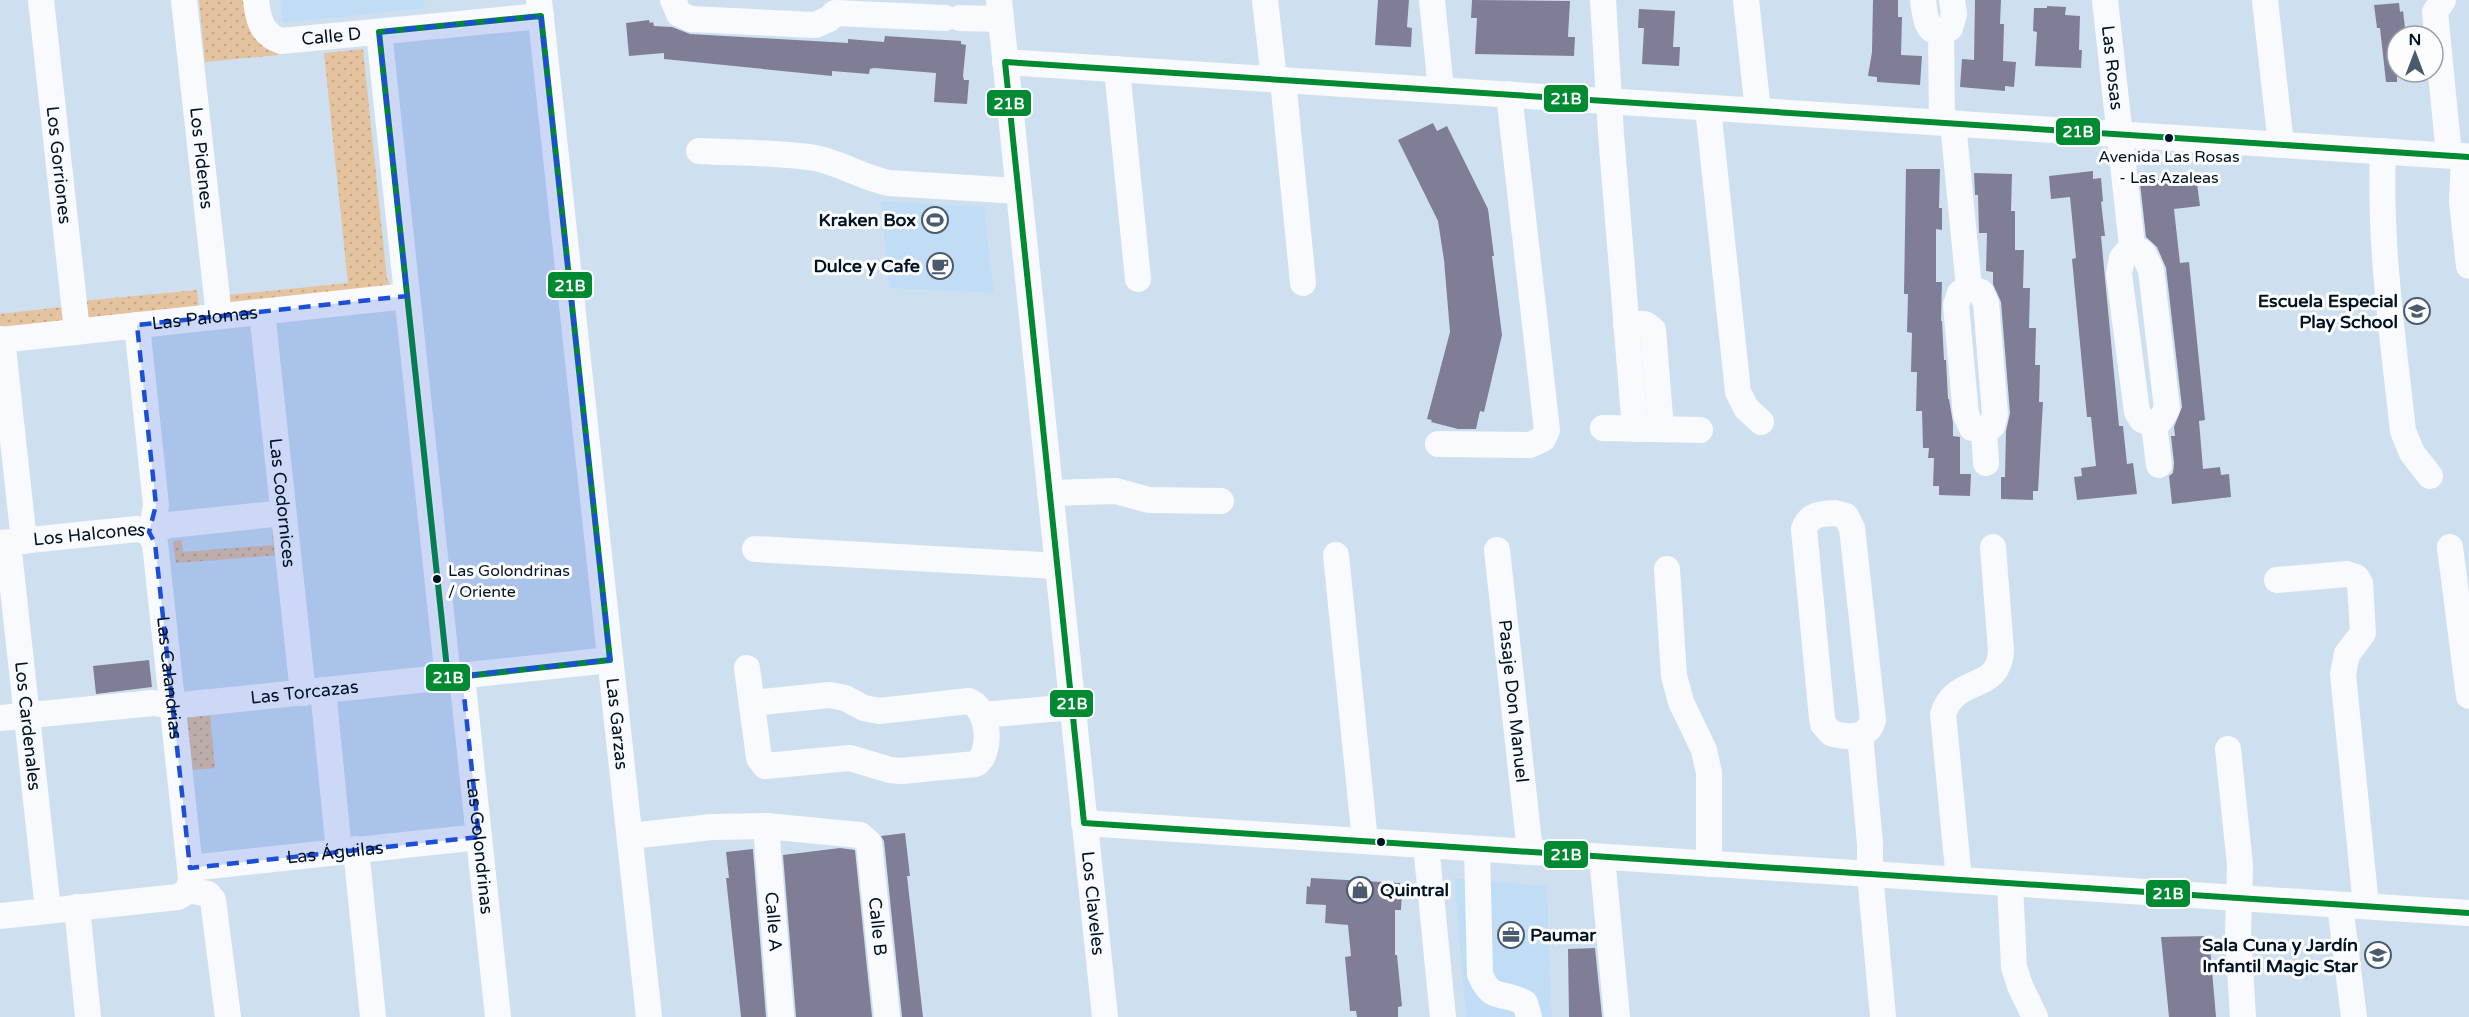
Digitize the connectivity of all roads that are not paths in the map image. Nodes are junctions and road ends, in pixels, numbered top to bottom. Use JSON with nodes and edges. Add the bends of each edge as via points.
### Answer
{"nodes":[{"id":1,"x":41,"y":0,"type":"edge"},
{"id":2,"x":184,"y":0,"type":"edge"},
{"id":3,"x":256,"y":0,"type":"edge"},
{"id":4,"x":673,"y":0,"type":"edge"},
{"id":5,"x":1265,"y":0,"type":"edge"},
{"id":6,"x":1432,"y":0,"type":"edge"},
{"id":7,"x":1603,"y":0,"type":"edge"},
{"id":8,"x":1746,"y":0,"type":"edge"},
{"id":9,"x":1923,"y":0,"type":"edge"},
{"id":10,"x":1952,"y":0,"type":"edge"},
{"id":11,"x":2105,"y":0,"type":"edge"},
{"id":12,"x":2265,"y":0,"type":"edge"},
{"id":13,"x":2433,"y":4,"type":"edge"},
{"id":14,"x":828,"y":7,"type":"edge"},
{"id":15,"x":540,"y":8,"type":"edge"},
{"id":16,"x":1000,"y":10,"type":"edge"},
{"id":17,"x":1941,"y":32,"type":"junction"},
{"id":18,"x":379,"y":33,"type":"junction"},
{"id":19,"x":1005,"y":62,"type":"junction"},
{"id":20,"x":1117,"y":69,"type":"junction"},
{"id":21,"x":1279,"y":80,"type":"junction"},
{"id":22,"x":1441,"y":90,"type":"junction"},
{"id":23,"x":1509,"y":94,"type":"junction"},
{"id":24,"x":1609,"y":101,"type":"junction"},
{"id":25,"x":1708,"y":108,"type":"junction"},
{"id":26,"x":1758,"y":111,"type":"junction"},
{"id":27,"x":1948,"y":123,"type":"junction"},
{"id":28,"x":2119,"y":134,"type":"junction"},
{"id":29,"x":2281,"y":145,"type":"junction"},
{"id":30,"x":699,"y":151,"type":"dead end"},
{"id":31,"x":2383,"y":151,"type":"junction"},
{"id":32,"x":2461,"y":156,"type":"edge"},
{"id":33,"x":1019,"y":191,"type":"junction"},
{"id":34,"x":2469,"y":266,"type":"edge"},
{"id":35,"x":1138,"y":279,"type":"dead end"},
{"id":36,"x":1303,"y":284,"type":"dead end"},
{"id":37,"x":407,"y":296,"type":"junction"},
{"id":38,"x":262,"y":312,"type":"junction"},
{"id":39,"x":219,"y":316,"type":"junction"},
{"id":40,"x":1626,"y":324,"type":"junction"},
{"id":41,"x":137,"y":325,"type":"junction"},
{"id":42,"x":76,"y":331,"type":"junction"},
{"id":43,"x":1,"y":340,"type":"edge"},
{"id":44,"x":1761,"y":422,"type":"dead end"},
{"id":45,"x":1603,"y":428,"type":"dead end"},
{"id":46,"x":1635,"y":429,"type":"junction"},
{"id":47,"x":1661,"y":429,"type":"junction"},
{"id":48,"x":1700,"y":430,"type":"dead end"},
{"id":49,"x":1438,"y":444,"type":"dead end"},
{"id":50,"x":1986,"y":463,"type":"dead end"},
{"id":51,"x":2159,"y":465,"type":"dead end"},
{"id":52,"x":2430,"y":476,"type":"dead end"},
{"id":53,"x":1050,"y":493,"type":"junction"},
{"id":54,"x":1221,"y":501,"type":"dead end"},
{"id":55,"x":284,"y":513,"type":"junction"},
{"id":56,"x":149,"y":532,"type":"junction"},
{"id":57,"x":10,"y":542,"type":"edge"},
{"id":58,"x":1993,"y":547,"type":"dead end"},
{"id":59,"x":2450,"y":547,"type":"dead end"},
{"id":60,"x":755,"y":549,"type":"dead end"},
{"id":61,"x":1497,"y":550,"type":"dead end"},
{"id":62,"x":1336,"y":555,"type":"dead end"},
{"id":63,"x":1058,"y":566,"type":"junction"},
{"id":64,"x":1667,"y":569,"type":"dead end"},
{"id":65,"x":2277,"y":580,"type":"dead end"},
{"id":66,"x":610,"y":660,"type":"junction"},
{"id":67,"x":747,"y":668,"type":"dead end"},
{"id":68,"x":455,"y":677,"type":"junction"},
{"id":69,"x":313,"y":692,"type":"junction"},
{"id":70,"x":2469,"y":696,"type":"edge"},
{"id":71,"x":752,"y":703,"type":"junction"},
{"id":72,"x":173,"y":706,"type":"junction"},
{"id":73,"x":1072,"y":707,"type":"junction"},
{"id":74,"x":26,"y":715,"type":"junction"},
{"id":75,"x":983,"y":715,"type":"junction"},
{"id":76,"x":0,"y":718,"type":"edge"},
{"id":77,"x":1860,"y":735,"type":"junction"},
{"id":78,"x":2228,"y":749,"type":"dead end"},
{"id":79,"x":1084,"y":823,"type":"junction"},
{"id":80,"x":766,"y":826,"type":"junction"},
{"id":81,"x":630,"y":836,"type":"junction"},
{"id":82,"x":479,"y":837,"type":"junction"},
{"id":83,"x":1365,"y":841,"type":"junction"},
{"id":84,"x":1426,"y":845,"type":"junction"},
{"id":85,"x":1477,"y":849,"type":"junction"},
{"id":86,"x":348,"y":850,"type":"junction"},
{"id":87,"x":1530,"y":852,"type":"junction"},
{"id":88,"x":1602,"y":857,"type":"junction"},
{"id":89,"x":1709,"y":864,"type":"junction"},
{"id":90,"x":1869,"y":874,"type":"junction"},
{"id":91,"x":190,"y":879,"type":"junction"},
{"id":92,"x":1959,"y":880,"type":"junction"},
{"id":93,"x":2010,"y":884,"type":"junction"},
{"id":94,"x":2238,"y":898,"type":"junction"},
{"id":95,"x":2340,"y":905,"type":"junction"},
{"id":96,"x":2366,"y":906,"type":"junction"},
{"id":97,"x":76,"y":907,"type":"junction"},
{"id":98,"x":48,"y":910,"type":"junction"},
{"id":99,"x":2469,"y":913,"type":"edge"},
{"id":100,"x":0,"y":916,"type":"edge"},
{"id":101,"x":88,"y":1017,"type":"edge"},
{"id":102,"x":228,"y":1017,"type":"edge"},
{"id":103,"x":373,"y":1017,"type":"edge"},
{"id":104,"x":498,"y":1017,"type":"edge"},
{"id":105,"x":649,"y":1017,"type":"edge"},
{"id":106,"x":781,"y":1017,"type":"edge"},
{"id":107,"x":887,"y":1017,"type":"edge"},
{"id":108,"x":1106,"y":1017,"type":"edge"},
{"id":109,"x":1443,"y":1017,"type":"edge"},
{"id":110,"x":1529,"y":1017,"type":"edge"},
{"id":111,"x":1617,"y":1017,"type":"edge"},
{"id":112,"x":1883,"y":1017,"type":"edge"},
{"id":113,"x":2035,"y":1017,"type":"edge"},
{"id":114,"x":2243,"y":1017,"type":"edge"},
{"id":115,"x":2354,"y":1017,"type":"edge"}],
"edges":[{"from":1,"to":42,"type":"street","name":"Los Gorriones"},
{"from":2,"to":39,"type":"street","name":"Los Pidenes"},
{"from":3,"to":18,"type":"street","name":"Calle D","via":[[259,22],[267,34],[281,41]]},
{"from":4,"to":14,"type":"street","via":[[679,14],[691,19],[815,25],[829,19]]},
{"from":5,"to":21,"type":"street"},
{"from":6,"to":22,"type":"street"},
{"from":7,"to":24,"type":"street"},
{"from":8,"to":26,"type":"street"},
{"from":9,"to":17,"type":"street","via":[[1926,23]]},
{"from":10,"to":17,"type":"street","via":[[1953,21],[1950,28]]},
{"from":11,"to":28,"type":"street","name":"Las Rosas"},
{"from":12,"to":29,"type":"street"},
{"from":13,"to":32,"type":"street"},
{"from":14,"to":16,"type":"street","via":[[953,18]]},
{"from":15,"to":18,"type":"street","name":"Calle D"},
{"from":15,"to":66,"type":"street","name":"Las Garzas"},
{"from":16,"to":19,"type":"street","name":"Los Claveles"},
{"from":17,"to":27,"type":"street"},
{"from":18,"to":37,"type":"street","name":"Las Golondrinas"},
{"from":19,"to":20,"type":"street","name":"Las Rosas"},
{"from":19,"to":33,"type":"street","name":"Los Claveles"},
{"from":20,"to":21,"type":"street","name":"Las Rosas"},
{"from":20,"to":35,"type":"street"},
{"from":21,"to":22,"type":"street","name":"Las Rosas"},
{"from":21,"to":36,"type":"street"},
{"from":22,"to":23,"type":"street","name":"Las Rosas"},
{"from":23,"to":24,"type":"street","name":"Las Rosas"},
{"from":23,"to":49,"type":"street","via":[[1547,430],[1543,440],[1530,445]]},
{"from":24,"to":25,"type":"street","name":"Las Rosas"},
{"from":24,"to":40,"type":"street"},
{"from":25,"to":26,"type":"street","name":"Las Rosas"},
{"from":25,"to":44,"type":"street","via":[[1738,392],[1746,408]]},
{"from":26,"to":27,"type":"street","name":"Las Rosas"},
{"from":27,"to":28,"type":"street","name":"Las Rosas"},
{"from":27,"to":50,"type":"street","via":[[1970,288],[1981,292],[1986,303],[1995,414],[1992,426],[1983,431]]},
{"from":28,"to":29,"type":"street","name":"Las Rosas"},
{"from":28,"to":51,"type":"street","via":[[2132,246],[2122,258],[2120,274],[2133,385],[2139,416],[2154,424]]},
{"from":29,"to":31,"type":"street","name":"Las Rosas"},
{"from":30,"to":33,"type":"street","via":[[813,158],[889,183]]},
{"from":31,"to":32,"type":"street","name":"Las Rosas"},
{"from":31,"to":52,"type":"street","via":[[2388,286],[2403,431],[2412,453]]},
{"from":32,"to":34,"type":"street"},
{"from":33,"to":53,"type":"street","name":"Los Claveles"},
{"from":37,"to":38,"type":"street","name":"Las Palomas"},
{"from":37,"to":68,"type":"street","name":"Las Golondrinas"},
{"from":38,"to":39,"type":"street","name":"Las Palomas"},
{"from":38,"to":55,"type":"street","name":"Las Codornices"},
{"from":39,"to":41,"type":"street","name":"Las Palomas"},
{"from":40,"to":46,"type":"street"},
{"from":40,"to":47,"type":"street","via":[[1645,324],[1653,330]]},
{"from":41,"to":42,"type":"street","name":"Las Palomas"},
{"from":41,"to":56,"type":"street","name":"Las Calandrias","via":[[156,505]]},
{"from":42,"to":43,"type":"street","name":"Las Palomas"},
{"from":43,"to":57,"type":"street","name":"Los Cardenales"},
{"from":45,"to":46,"type":"street"},
{"from":46,"to":47,"type":"street"},
{"from":47,"to":48,"type":"street"},
{"from":53,"to":54,"type":"street","via":[[1123,491],[1149,500]]},
{"from":53,"to":63,"type":"street","name":"Los Claveles"},
{"from":55,"to":56,"type":"street","name":"Los Halcones","via":[[170,525]]},
{"from":55,"to":69,"type":"street","name":"Las Codornices"},
{"from":56,"to":57,"type":"street","name":"Los Halcones","via":[[137,529]]},
{"from":56,"to":72,"type":"street","name":"Las Calandrias","via":[[154,543]]},
{"from":57,"to":74,"type":"street","name":"Los Cardenales"},
{"from":58,"to":92,"type":"street","via":[[1999,664],[1987,679],[1954,693],[1943,714]]},
{"from":59,"to":70,"type":"street"},
{"from":60,"to":63,"type":"street"},
{"from":61,"to":87,"type":"street","name":"Pasaje Don Manuel"},
{"from":62,"to":83,"type":"street"},
{"from":63,"to":73,"type":"street","name":"Los Claveles"},
{"from":64,"to":89,"type":"street","via":[[1674,676],[1681,702],[1704,750],[1709,773]]},
{"from":65,"to":96,"type":"street","via":[[2347,574],[2360,583],[2363,633],[2347,654],[2343,674]]},
{"from":66,"to":68,"type":"street","name":"Las Torcazas"},
{"from":66,"to":81,"type":"street","name":"Las Garzas"},
{"from":67,"to":71,"type":"street"},
{"from":68,"to":69,"type":"street","name":"Las Torcazas"},
{"from":68,"to":82,"type":"street","name":"Las Golondrinas"},
{"from":69,"to":72,"type":"street","name":"Las Torcazas"},
{"from":69,"to":86,"type":"street","name":"Las Codornices"},
{"from":71,"to":75,"type":"street","via":[[830,695],[879,711],[969,701]]},
{"from":71,"to":75,"type":"street","via":[[759,758],[765,766],[850,759],[901,771],[976,764],[986,751]]},
{"from":72,"to":74,"type":"street","name":"Las Torcazas","via":[[153,703]]},
{"from":72,"to":91,"type":"street","name":"Las Calandrias"},
{"from":73,"to":75,"type":"street"},
{"from":73,"to":79,"type":"street","name":"Los Claveles"},
{"from":74,"to":76,"type":"street","name":"Las Torcazas"},
{"from":74,"to":98,"type":"street","name":"Los Cardenales"},
{"from":77,"to":77,"type":"street","via":[[1873,720],[1852,528],[1841,513],[1816,515],[1806,523],[1804,536],[1823,724],[1831,733]]},
{"from":77,"to":90,"type":"street"},
{"from":78,"to":94,"type":"street","via":[[2240,865]]},
{"from":79,"to":83,"type":"street"},
{"from":79,"to":108,"type":"street","name":"Los Claveles"},
{"from":80,"to":81,"type":"street","via":[[712,826]]},
{"from":80,"to":106,"type":"street","name":"Calle A"},
{"from":80,"to":107,"type":"street","name":"Calle B","via":[[866,838]]},
{"from":81,"to":105,"type":"street","name":"Las Garzas"},
{"from":82,"to":86,"type":"street","name":"Las Águilas"},
{"from":82,"to":104,"type":"street","name":"Las Golondrinas"},
{"from":83,"to":84,"type":"street"},
{"from":84,"to":85,"type":"street"},
{"from":84,"to":109,"type":"street"},
{"from":85,"to":87,"type":"street"},
{"from":85,"to":110,"type":"street","via":[[1480,974],[1485,988],[1525,1003]]},
{"from":86,"to":91,"type":"street","name":"Las Águilas"},
{"from":86,"to":103,"type":"street","name":"Las Codornices"},
{"from":87,"to":88,"type":"street"},
{"from":88,"to":89,"type":"street"},
{"from":88,"to":111,"type":"street"},
{"from":89,"to":90,"type":"street"},
{"from":90,"to":92,"type":"street"},
{"from":90,"to":112,"type":"street"},
{"from":91,"to":97,"type":"street","name":"Las Águilas","via":[[178,897]]},
{"from":91,"to":102,"type":"street","via":[[213,900]]},
{"from":92,"to":93,"type":"street"},
{"from":93,"to":94,"type":"street"},
{"from":93,"to":113,"type":"street","via":[[2014,967]]},
{"from":94,"to":95,"type":"street"},
{"from":94,"to":114,"type":"street"},
{"from":95,"to":96,"type":"street"},
{"from":95,"to":115,"type":"street"},
{"from":96,"to":99,"type":"street"},
{"from":97,"to":98,"type":"street","name":"Las Águilas"},
{"from":97,"to":101,"type":"street"},
{"from":98,"to":100,"type":"street","name":"Las Águilas"}]}
